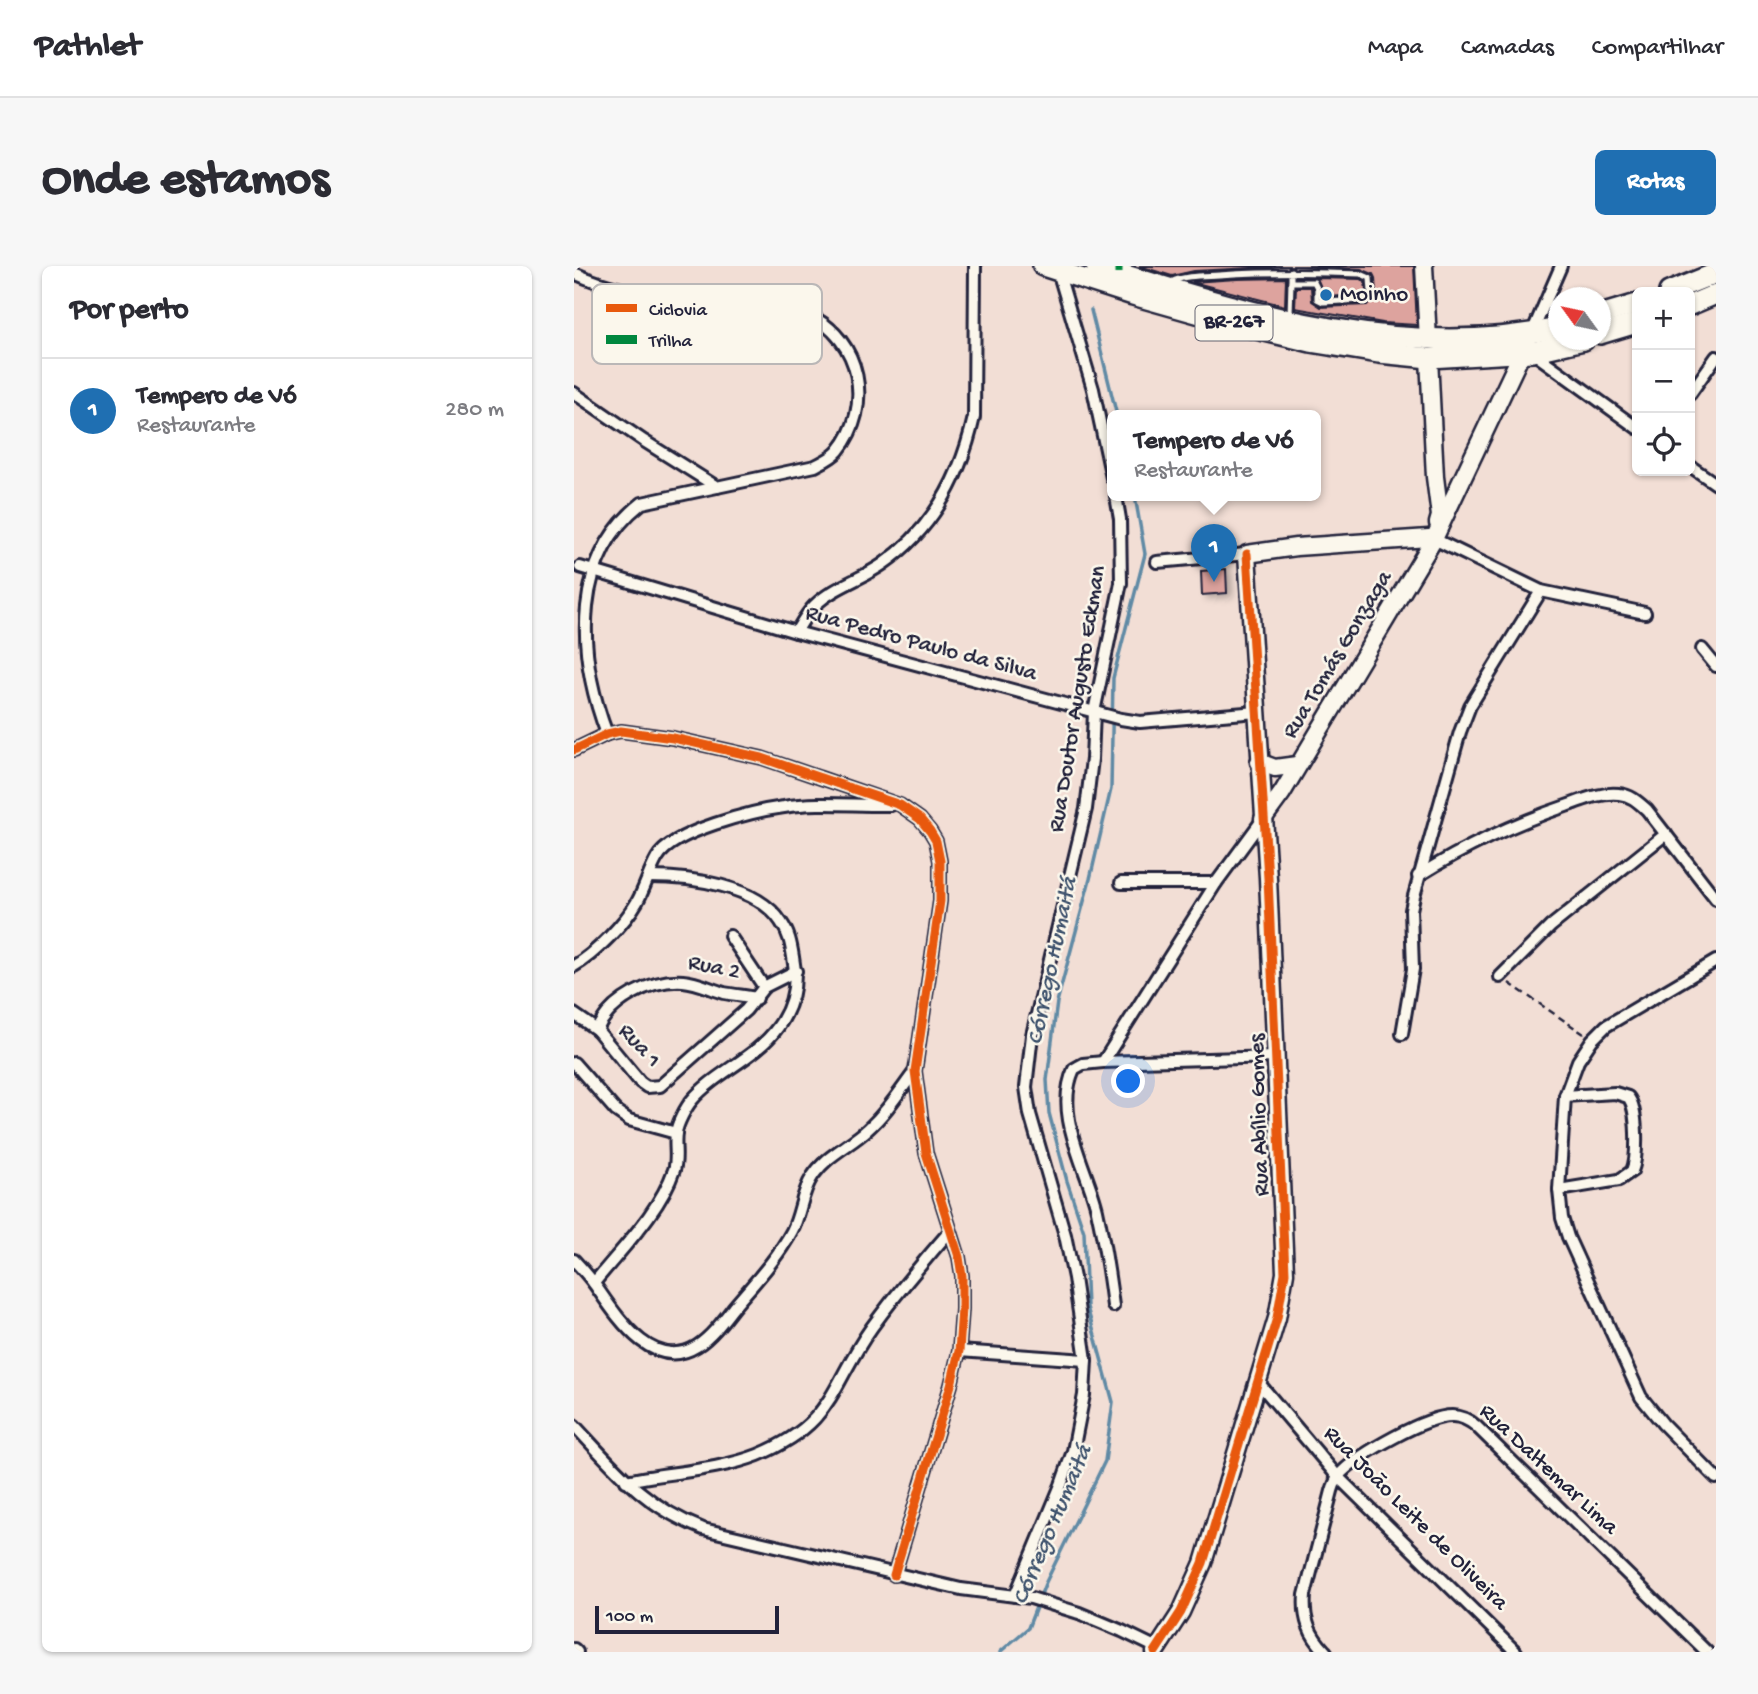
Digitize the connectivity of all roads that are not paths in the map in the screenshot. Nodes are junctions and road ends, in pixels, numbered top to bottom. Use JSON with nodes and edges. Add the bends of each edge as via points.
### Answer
{"nodes":[{"id":1,"x":975,"y":266,"type":"edge"},
{"id":2,"x":1096,"y":266,"type":"edge"},
{"id":3,"x":1424,"y":266,"type":"edge"},
{"id":4,"x":1561,"y":266,"type":"edge"},
{"id":5,"x":1050,"y":269,"type":"edge"},
{"id":6,"x":1119,"y":269,"type":"edge"},
{"id":7,"x":1291,"y":271,"type":"junction"},
{"id":8,"x":574,"y":273,"type":"edge"},
{"id":9,"x":1716,"y":273,"type":"edge"},
{"id":10,"x":1291,"y":282,"type":"junction"},
{"id":11,"x":602,"y":284,"type":"edge"},
{"id":12,"x":1166,"y":286,"type":"junction"},
{"id":13,"x":1681,"y":287,"type":"edge"},
{"id":14,"x":1716,"y":294,"type":"edge"},
{"id":15,"x":1695,"y":302,"type":"edge"},
{"id":16,"x":1632,"y":306,"type":"edge"},
{"id":17,"x":1611,"y":312,"type":"edge"},
{"id":18,"x":1290,"y":320,"type":"junction"},
{"id":19,"x":822,"y":322,"type":"edge"},
{"id":20,"x":1632,"y":325,"type":"edge"},
{"id":21,"x":1611,"y":331,"type":"edge"},
{"id":22,"x":1548,"y":335,"type":"edge"},
{"id":23,"x":1548,"y":344,"type":"edge"},
{"id":24,"x":1529,"y":346,"type":"junction"},
{"id":25,"x":1428,"y":349,"type":"junction"},
{"id":26,"x":1714,"y":363,"type":"edge"},
{"id":27,"x":1695,"y":388,"type":"edge"},
{"id":28,"x":575,"y":394,"type":"edge"},
{"id":29,"x":1632,"y":424,"type":"edge"},
{"id":30,"x":1107,"y":455,"type":"edge"},
{"id":31,"x":1434,"y":462,"type":"junction"},
{"id":32,"x":1471,"y":463,"type":"junction"},
{"id":33,"x":1695,"y":469,"type":"edge"},
{"id":34,"x":1716,"y":484,"type":"edge"},
{"id":35,"x":717,"y":486,"type":"junction"},
{"id":36,"x":1117,"y":501,"type":"edge"},
{"id":37,"x":1434,"y":540,"type":"junction"},
{"id":38,"x":593,"y":543,"type":"dead end"},
{"id":39,"x":1247,"y":554,"type":"junction"},
{"id":40,"x":586,"y":555,"type":"dead end"},
{"id":41,"x":1157,"y":562,"type":"dead end"},
{"id":42,"x":1541,"y":591,"type":"junction"},
{"id":43,"x":1645,"y":614,"type":"dead end"},
{"id":44,"x":575,"y":618,"type":"edge"},
{"id":45,"x":796,"y":632,"type":"junction"},
{"id":46,"x":1702,"y":649,"type":"dead end"},
{"id":47,"x":1716,"y":666,"type":"edge"},
{"id":48,"x":1094,"y":712,"type":"junction"},
{"id":49,"x":1257,"y":712,"type":"junction"},
{"id":50,"x":607,"y":734,"type":"junction"},
{"id":51,"x":574,"y":750,"type":"edge"},
{"id":52,"x":1259,"y":762,"type":"junction"},
{"id":53,"x":1297,"y":765,"type":"junction"},
{"id":54,"x":900,"y":805,"type":"junction"},
{"id":55,"x":1263,"y":819,"type":"junction"},
{"id":56,"x":1666,"y":834,"type":"junction"},
{"id":57,"x":1419,"y":876,"type":"junction"},
{"id":58,"x":649,"y":877,"type":"junction"},
{"id":59,"x":1121,"y":883,"type":"dead end"},
{"id":60,"x":1216,"y":883,"type":"junction"},
{"id":61,"x":1716,"y":900,"type":"edge"},
{"id":62,"x":730,"y":936,"type":"dead end"},
{"id":63,"x":1716,"y":961,"type":"edge"},
{"id":64,"x":574,"y":966,"type":"edge"},
{"id":65,"x":796,"y":971,"type":"junction"},
{"id":66,"x":1500,"y":977,"type":"road end"},
{"id":67,"x":764,"y":987,"type":"junction"},
{"id":68,"x":757,"y":998,"type":"junction"},
{"id":69,"x":574,"y":1014,"type":"edge"},
{"id":70,"x":597,"y":1030,"type":"junction"},
{"id":71,"x":1402,"y":1034,"type":"dead end"},
{"id":72,"x":1277,"y":1057,"type":"junction"},
{"id":73,"x":1102,"y":1062,"type":"junction"},
{"id":74,"x":574,"y":1063,"type":"edge"},
{"id":75,"x":915,"y":1071,"type":"junction"},
{"id":76,"x":1565,"y":1096,"type":"junction"},
{"id":77,"x":676,"y":1133,"type":"junction"},
{"id":78,"x":1559,"y":1190,"type":"junction"},
{"id":79,"x":950,"y":1231,"type":"junction"},
{"id":80,"x":574,"y":1260,"type":"edge"},
{"id":81,"x":594,"y":1283,"type":"junction"},
{"id":82,"x":1113,"y":1306,"type":"dead end"},
{"id":83,"x":958,"y":1351,"type":"junction"},
{"id":84,"x":1086,"y":1360,"type":"junction"},
{"id":85,"x":1258,"y":1382,"type":"junction"},
{"id":86,"x":574,"y":1425,"type":"edge"},
{"id":87,"x":1338,"y":1477,"type":"junction"},
{"id":88,"x":1716,"y":1478,"type":"edge"},
{"id":89,"x":626,"y":1481,"type":"junction"},
{"id":90,"x":894,"y":1575,"type":"junction"},
{"id":91,"x":1014,"y":1597,"type":"junction"},
{"id":92,"x":1156,"y":1650,"type":"edge"},
{"id":93,"x":1326,"y":1652,"type":"edge"},
{"id":94,"x":1516,"y":1652,"type":"edge"},
{"id":95,"x":1707,"y":1652,"type":"edge"}],
"edges":[{"from":1,"to":45,"type":"street","via":[[974,418],[944,500],[915,538],[883,565],[812,607]]},
{"from":2,"to":6,"type":"highway","number":"BR-267"},
{"from":3,"to":25,"type":"street"},
{"from":4,"to":24,"type":"street","name":"Rua Tomás Gonzaga"},
{"from":5,"to":25,"type":"highway","number":"BR-267","via":[[1311,342],[1379,353]]},
{"from":5,"to":30,"type":"street","via":[[1093,389]]},
{"from":6,"to":12,"type":"highway","number":"BR-267"},
{"from":7,"to":10,"type":"lane"},
{"from":7,"to":10,"type":"lane","via":[[1361,274],[1370,278],[1371,292],[1366,300],[1323,302],[1317,299],[1314,282]]},
{"from":7,"to":12,"type":"lane","via":[[1182,278]]},
{"from":8,"to":11,"type":"street"},
{"from":9,"to":13,"type":"highway"},
{"from":10,"to":18,"type":"lane"},
{"from":12,"to":18,"type":"highway","number":"BR-267"},
{"from":14,"to":15,"type":"highway"},
{"from":16,"to":17,"type":"highway"},
{"from":18,"to":25,"type":"highway","number":"BR-267"},
{"from":19,"to":35,"type":"street","via":[[842,343],[859,383],[851,425],[837,452],[816,466]]},
{"from":20,"to":21,"type":"highway"},
{"from":22,"to":24,"type":"highway","number":"BR-267"},
{"from":23,"to":24,"type":"highway","number":"BR-267"},
{"from":24,"to":25,"type":"highway","number":"BR-267"},
{"from":24,"to":29,"type":"street"},
{"from":24,"to":32,"type":"street","name":"Rua Tomás Gonzaga"},
{"from":25,"to":31,"type":"street"},
{"from":26,"to":27,"type":"street"},
{"from":28,"to":35,"type":"street"},
{"from":31,"to":32,"type":"street","via":[[1453,473]]},
{"from":31,"to":37,"type":"street","via":[[1440,516]]},
{"from":32,"to":37,"type":"street","name":"Rua Tomás Gonzaga"},
{"from":33,"to":34,"type":"street"},
{"from":35,"to":38,"type":"street","via":[[642,503],[620,514]]},
{"from":36,"to":48,"type":"street","name":"Rua Doutor Augusto Eckman","via":[[1121,583]]},
{"from":37,"to":39,"type":"street"},
{"from":37,"to":42,"type":"street"},
{"from":37,"to":53,"type":"street","name":"Rua Tomás Gonzaga"},
{"from":39,"to":41,"type":"street"},
{"from":39,"to":49,"type":"street","name":"Rua Abílio Gomes"},
{"from":40,"to":45,"type":"street","name":"Rua Pedro Paulo da Silva","via":[[579,572]]},
{"from":42,"to":43,"type":"street"},
{"from":42,"to":57,"type":"street","via":[[1470,706]]},
{"from":44,"to":50,"type":"street","via":[[582,664]]},
{"from":45,"to":48,"type":"street","name":"Rua Pedro Paulo da Silva"},
{"from":46,"to":47,"type":"street"},
{"from":48,"to":49,"type":"street","name":"Rua Pedro Paulo da Silva","via":[[1140,722]]},
{"from":48,"to":84,"type":"street","name":"Rua Doutor Augusto Eckman","via":[[1086,809],[1032,1035],[1026,1087],[1034,1132],[1065,1235]]},
{"from":49,"to":52,"type":"street","name":"Rua Abílio Gomes"},
{"from":50,"to":51,"type":"street"},
{"from":50,"to":54,"type":"street","via":[[639,733],[724,749]]},
{"from":52,"to":53,"type":"street","via":[[1275,768]]},
{"from":52,"to":55,"type":"street","name":"Rua Abílio Gomes"},
{"from":53,"to":55,"type":"street","name":"Rua Tomás Gonzaga"},
{"from":54,"to":58,"type":"street","via":[[785,806],[747,814],[692,832],[666,847]]},
{"from":54,"to":75,"type":"street","via":[[930,831],[940,861],[940,901]]},
{"from":55,"to":60,"type":"street","name":"Rua Tomás Gonzaga"},
{"from":55,"to":72,"type":"street","name":"Rua Abílio Gomes"},
{"from":56,"to":57,"type":"street","via":[[1637,801],[1618,794],[1602,795],[1497,831]]},
{"from":56,"to":61,"type":"street"},
{"from":56,"to":66,"type":"street","via":[[1551,926]]},
{"from":57,"to":71,"type":"street","via":[[1412,910],[1413,969]]},
{"from":58,"to":64,"type":"street","via":[[626,916],[588,958]]},
{"from":58,"to":65,"type":"street","via":[[713,883],[755,899],[781,922],[790,939]]},
{"from":59,"to":60,"type":"street"},
{"from":60,"to":73,"type":"street","name":"Rua Tomás Gonzaga"},
{"from":62,"to":67,"type":"street"},
{"from":63,"to":76,"type":"street","via":[[1606,1026],[1578,1061]]},
{"from":65,"to":67,"type":"street"},
{"from":65,"to":77,"type":"street","via":[[794,994],[778,1027],[691,1101]]},
{"from":67,"to":68,"type":"street"},
{"from":68,"to":70,"type":"street","name":"Rua 2","via":[[681,981],[662,984],[621,1001]]},
{"from":68,"to":70,"type":"street","name":"Rua 1","via":[[665,1084],[654,1087],[639,1082]]},
{"from":69,"to":70,"type":"street","name":"Rua 1"},
{"from":72,"to":73,"type":"street"},
{"from":72,"to":85,"type":"street","name":"Rua Abílio Gomes","via":[[1285,1273]]},
{"from":73,"to":82,"type":"street","via":[[1074,1069],[1069,1115],[1096,1206]]},
{"from":74,"to":77,"type":"street","via":[[629,1120]]},
{"from":75,"to":79,"type":"street","via":[[926,1153]]},
{"from":75,"to":81,"type":"street","via":[[886,1112],[820,1164],[786,1242],[697,1346],[671,1354],[644,1342],[608,1307]]},
{"from":76,"to":78,"type":"street"},
{"from":76,"to":78,"type":"street","via":[[1615,1093],[1628,1097],[1634,1107],[1635,1164],[1627,1177],[1619,1180]]},
{"from":77,"to":81,"type":"street","via":[[674,1170],[659,1199]]},
{"from":78,"to":88,"type":"street","via":[[1568,1237],[1641,1397]]},
{"from":79,"to":83,"type":"street","via":[[962,1276]]},
{"from":79,"to":89,"type":"street","via":[[870,1329],[833,1397],[809,1426],[776,1447],[736,1462]]},
{"from":80,"to":81,"type":"street"},
{"from":83,"to":84,"type":"street"},
{"from":83,"to":90,"type":"street"},
{"from":84,"to":91,"type":"street","name":"Rua Doutor Augusto Eckman","via":[[1073,1451]]},
{"from":85,"to":87,"type":"street","name":"Rua João Leite de Oliveira"},
{"from":85,"to":92,"type":"street","name":"Rua Abílio Gomes","via":[[1203,1563],[1181,1612]]},
{"from":86,"to":89,"type":"street"},
{"from":87,"to":93,"type":"street","via":[[1304,1610],[1306,1622]]},
{"from":87,"to":94,"type":"street","name":"Rua João Leite de Oliveira"},
{"from":87,"to":95,"type":"street","name":"Rua Daltemar Lima","via":[[1394,1438],[1430,1421],[1455,1416],[1467,1419]]},
{"from":89,"to":90,"type":"street","via":[[654,1505],[703,1529]]},
{"from":90,"to":91,"type":"street"},
{"from":91,"to":92,"type":"street","via":[[1043,1601],[1122,1631]]}]}
